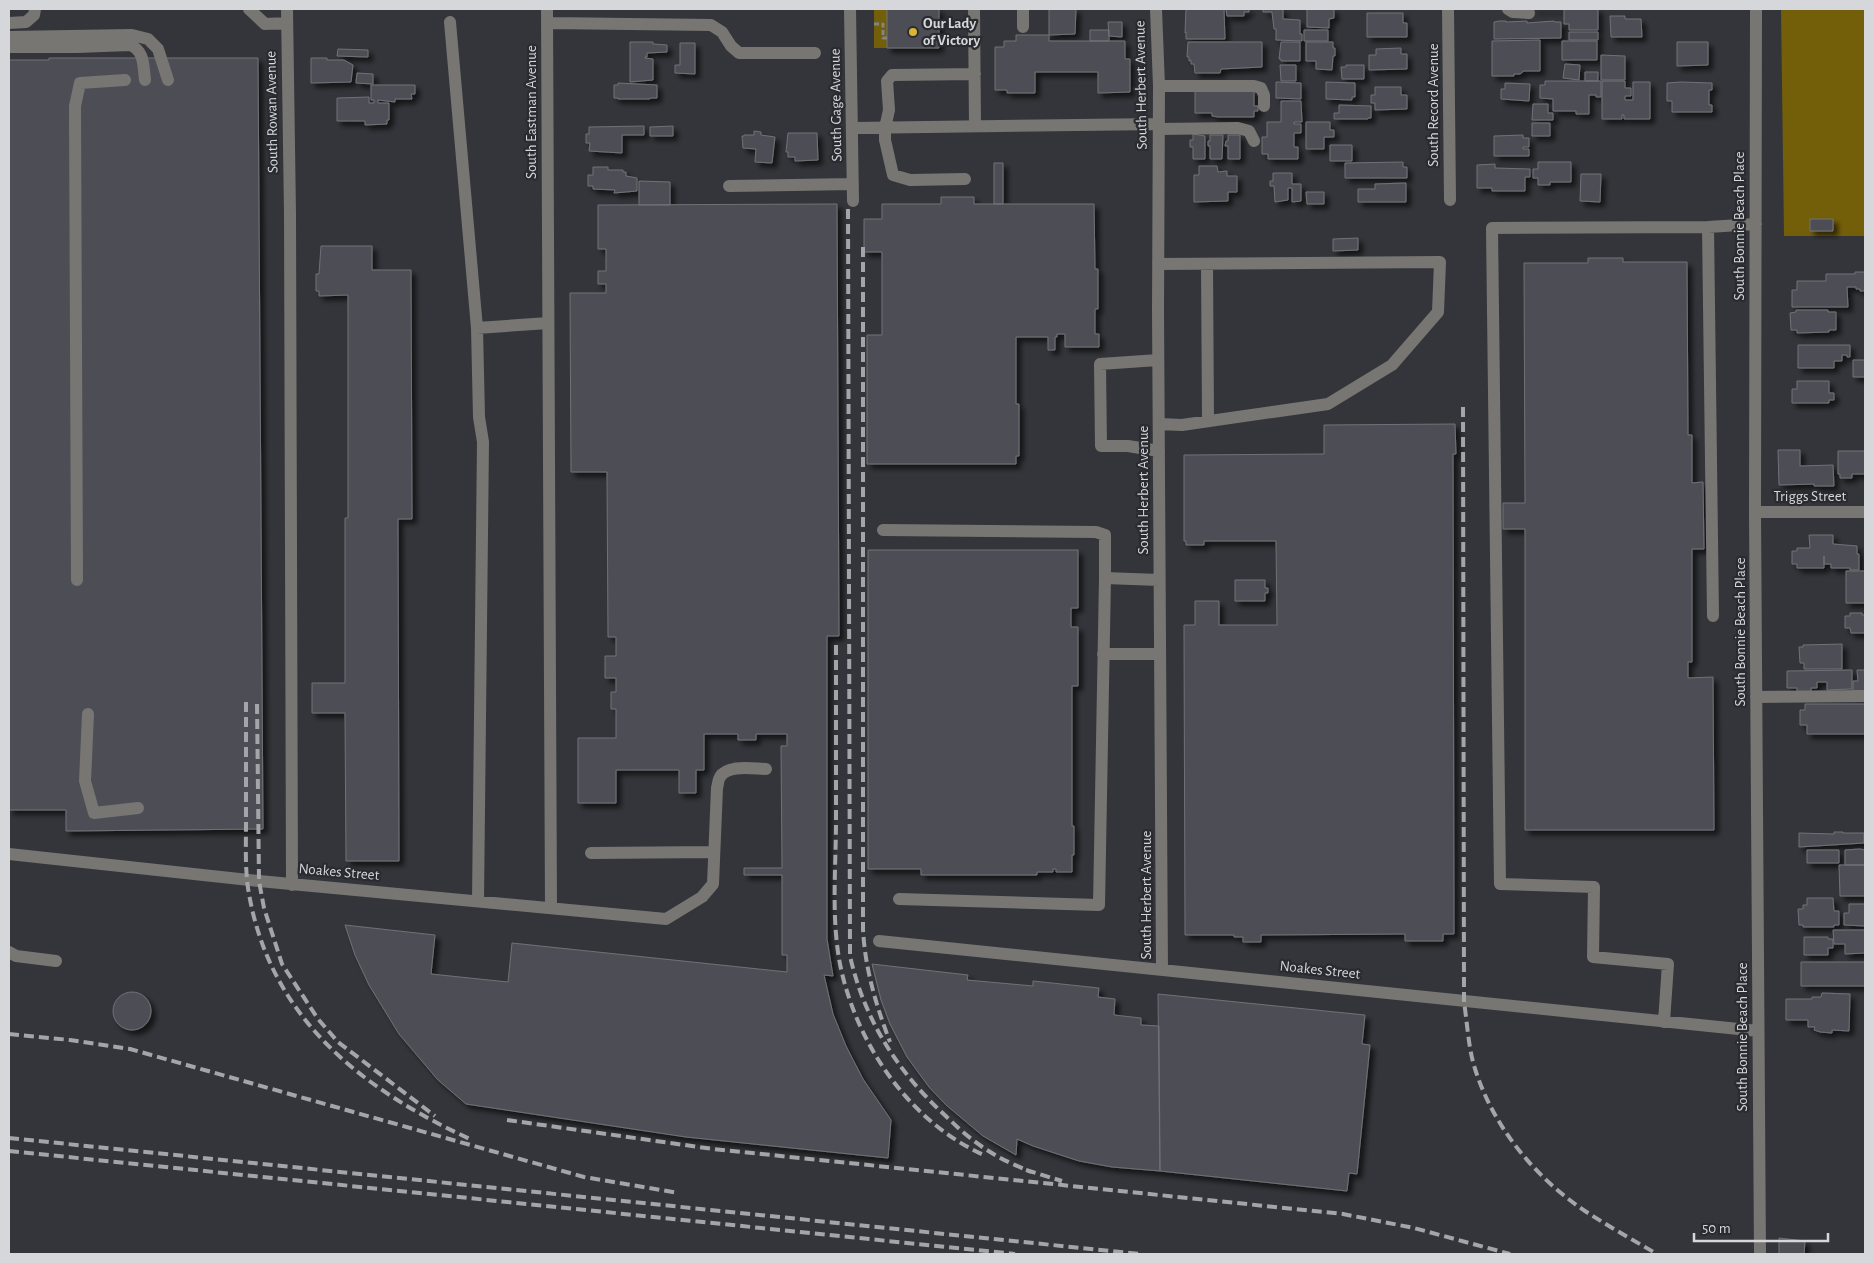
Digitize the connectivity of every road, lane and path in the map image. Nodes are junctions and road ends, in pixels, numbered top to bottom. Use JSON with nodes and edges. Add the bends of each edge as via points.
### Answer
{"nodes":[{"id":1,"x":35,"y":9,"type":"edge"},
{"id":2,"x":248,"y":9,"type":"edge"},
{"id":3,"x":287,"y":9,"type":"edge"},
{"id":4,"x":547,"y":9,"type":"edge"},
{"id":5,"x":850,"y":9,"type":"edge"},
{"id":6,"x":974,"y":9,"type":"edge"},
{"id":7,"x":1023,"y":9,"type":"edge"},
{"id":8,"x":1156,"y":9,"type":"edge"},
{"id":9,"x":1448,"y":9,"type":"edge"},
{"id":10,"x":1508,"y":9,"type":"edge"},
{"id":11,"x":1756,"y":9,"type":"edge"},
{"id":12,"x":1529,"y":13,"type":"dead end"},
{"id":13,"x":450,"y":22,"type":"dead end"},
{"id":14,"x":9,"y":23,"type":"edge"},
{"id":15,"x":287,"y":23,"type":"junction"},
{"id":16,"x":548,"y":23,"type":"junction"},
{"id":17,"x":874,"y":24,"type":"dead end"},
{"id":18,"x":1023,"y":27,"type":"dead end"},
{"id":19,"x":9,"y":37,"type":"edge"},
{"id":20,"x":887,"y":38,"type":"dead end"},
{"id":21,"x":9,"y":47,"type":"edge"},
{"id":22,"x":815,"y":53,"type":"dead end"},
{"id":23,"x":975,"y":74,"type":"junction"},
{"id":24,"x":125,"y":80,"type":"dead end"},
{"id":25,"x":145,"y":80,"type":"dead end"},
{"id":26,"x":168,"y":80,"type":"dead end"},
{"id":27,"x":1159,"y":86,"type":"junction"},
{"id":28,"x":1264,"y":106,"type":"dead end"},
{"id":29,"x":975,"y":126,"type":"junction"},
{"id":30,"x":1158,"y":126,"type":"junction"},
{"id":31,"x":853,"y":128,"type":"junction"},
{"id":32,"x":885,"y":128,"type":"junction"},
{"id":33,"x":1254,"y":140,"type":"dead end"},
{"id":34,"x":965,"y":179,"type":"dead end"},
{"id":35,"x":853,"y":184,"type":"junction"},
{"id":36,"x":729,"y":186,"type":"dead end"},
{"id":37,"x":1450,"y":200,"type":"dead end"},
{"id":38,"x":853,"y":201,"type":"dead end"},
{"id":39,"x":1756,"y":224,"type":"junction"},
{"id":40,"x":1708,"y":227,"type":"junction"},
{"id":41,"x":1158,"y":264,"type":"junction"},
{"id":42,"x":1207,"y":264,"type":"junction"},
{"id":43,"x":548,"y":323,"type":"junction"},
{"id":44,"x":477,"y":328,"type":"junction"},
{"id":45,"x":1158,"y":360,"type":"junction"},
{"id":46,"x":1208,"y":422,"type":"junction"},
{"id":47,"x":1158,"y":424,"type":"junction"},
{"id":48,"x":1159,"y":451,"type":"junction"},
{"id":49,"x":1755,"y":512,"type":"junction"},
{"id":50,"x":1865,"y":512,"type":"edge"},
{"id":51,"x":883,"y":530,"type":"dead end"},
{"id":52,"x":1105,"y":578,"type":"junction"},
{"id":53,"x":77,"y":580,"type":"dead end"},
{"id":54,"x":1160,"y":580,"type":"junction"},
{"id":55,"x":1713,"y":616,"type":"dead end"},
{"id":56,"x":1103,"y":654,"type":"junction"},
{"id":57,"x":1160,"y":654,"type":"junction"},
{"id":58,"x":1756,"y":696,"type":"junction"},
{"id":59,"x":1865,"y":696,"type":"edge"},
{"id":60,"x":88,"y":714,"type":"dead end"},
{"id":61,"x":766,"y":769,"type":"dead end"},
{"id":62,"x":138,"y":808,"type":"dead end"},
{"id":63,"x":714,"y":852,"type":"junction"},
{"id":64,"x":591,"y":853,"type":"dead end"},
{"id":65,"x":9,"y":854,"type":"edge"},
{"id":66,"x":292,"y":884,"type":"junction"},
{"id":67,"x":899,"y":899,"type":"dead end"},
{"id":68,"x":478,"y":901,"type":"junction"},
{"id":69,"x":551,"y":908,"type":"junction"},
{"id":70,"x":879,"y":941,"type":"dead end"},
{"id":71,"x":9,"y":952,"type":"edge"},
{"id":72,"x":56,"y":961,"type":"dead end"},
{"id":73,"x":1162,"y":970,"type":"junction"},
{"id":74,"x":1664,"y":1022,"type":"junction"},
{"id":75,"x":1758,"y":1031,"type":"junction"},
{"id":76,"x":1760,"y":1254,"type":"edge"}],
"edges":[{"from":1,"to":14,"type":"street","via":[[34,15],[26,22]]},
{"from":2,"to":15,"type":"street","via":[[265,24]]},
{"from":3,"to":15,"type":"street","name":"South Rowan Avenue"},
{"from":4,"to":16,"type":"street","name":"South Eastman Avenue"},
{"from":5,"to":31,"type":"street","name":"South Gage Avenue"},
{"from":6,"to":23,"type":"street"},
{"from":7,"to":18,"type":"street"},
{"from":8,"to":27,"type":"street","name":"South Herbert Avenue"},
{"from":9,"to":37,"type":"street","name":"South Record Avenue"},
{"from":10,"to":12,"type":"street"},
{"from":11,"to":39,"type":"street","name":"South Bonnie Beach Place"},
{"from":13,"to":44,"type":"street"},
{"from":15,"to":66,"type":"street","name":"South Rowan Avenue"},
{"from":16,"to":22,"type":"street","via":[[712,25],[739,53]]},
{"from":16,"to":43,"type":"street","name":"South Eastman Avenue"},
{"from":17,"to":20,"type":"path","via":[[883,24],[883,38]]},
{"from":19,"to":26,"type":"street","via":[[132,35],[148,39],[158,49]]},
{"from":21,"to":25,"type":"street","via":[[130,45],[142,54]]},
{"from":23,"to":29,"type":"street"},
{"from":23,"to":32,"type":"street","via":[[892,75],[886,81],[889,110]]},
{"from":24,"to":53,"type":"street","via":[[80,83],[75,106]]},
{"from":27,"to":28,"type":"street","via":[[1254,86],[1261,88]]},
{"from":27,"to":30,"type":"street","name":"South Herbert Avenue"},
{"from":29,"to":30,"type":"street"},
{"from":29,"to":32,"type":"street"},
{"from":30,"to":33,"type":"street","via":[[1238,128],[1249,131]]},
{"from":30,"to":41,"type":"street","name":"South Herbert Avenue"},
{"from":31,"to":32,"type":"street"},
{"from":31,"to":35,"type":"street","name":"South Gage Avenue"},
{"from":32,"to":34,"type":"street","via":[[893,175],[910,180]]},
{"from":35,"to":36,"type":"street"},
{"from":35,"to":38,"type":"street","name":"South Gage Avenue"},
{"from":39,"to":40,"type":"street"},
{"from":39,"to":49,"type":"street","name":"South Bonnie Beach Place"},
{"from":40,"to":55,"type":"street"},
{"from":40,"to":74,"type":"street","via":[[1492,228],[1500,884],[1594,887],[1593,956],[1668,964]]},
{"from":41,"to":42,"type":"street"},
{"from":41,"to":45,"type":"street","name":"South Herbert Avenue"},
{"from":42,"to":46,"type":"street"},
{"from":42,"to":46,"type":"street","via":[[1440,262],[1438,312],[1392,365],[1328,404]]},
{"from":43,"to":44,"type":"street"},
{"from":43,"to":69,"type":"street","name":"South Eastman Avenue"},
{"from":44,"to":68,"type":"street","via":[[479,417],[483,442]]},
{"from":45,"to":47,"type":"street","name":"South Herbert Avenue"},
{"from":45,"to":48,"type":"street","via":[[1100,364],[1101,446]]},
{"from":46,"to":47,"type":"street"},
{"from":47,"to":48,"type":"street","name":"South Herbert Avenue"},
{"from":48,"to":54,"type":"street","name":"South Herbert Avenue"},
{"from":49,"to":50,"type":"street","name":"Triggs Street"},
{"from":49,"to":58,"type":"street","name":"South Bonnie Beach Place"},
{"from":51,"to":52,"type":"street","via":[[1096,532],[1105,535]]},
{"from":52,"to":54,"type":"street"},
{"from":52,"to":56,"type":"street"},
{"from":54,"to":57,"type":"street","name":"South Herbert Avenue"},
{"from":56,"to":57,"type":"street"},
{"from":56,"to":67,"type":"street","via":[[1099,905]]},
{"from":57,"to":73,"type":"street","name":"South Herbert Avenue"},
{"from":58,"to":59,"type":"street"},
{"from":58,"to":75,"type":"street","name":"South Bonnie Beach Place"},
{"from":60,"to":62,"type":"street","via":[[85,781],[94,813]]},
{"from":61,"to":63,"type":"street","via":[[730,770],[720,778]]},
{"from":63,"to":64,"type":"street"},
{"from":63,"to":69,"type":"street","name":"Noakes Street","via":[[713,884],[702,897],[666,919]]},
{"from":65,"to":66,"type":"street","name":"Noakes Street"},
{"from":66,"to":68,"type":"street","name":"Noakes Street"},
{"from":68,"to":69,"type":"street","name":"Noakes Street"},
{"from":70,"to":73,"type":"street","name":"Noakes Street"},
{"from":71,"to":72,"type":"street","via":[[16,956]]},
{"from":73,"to":74,"type":"street","name":"Noakes Street"},
{"from":74,"to":75,"type":"street","name":"Noakes Street"},
{"from":75,"to":76,"type":"street","name":"South Bonnie Beach Place"}]}
